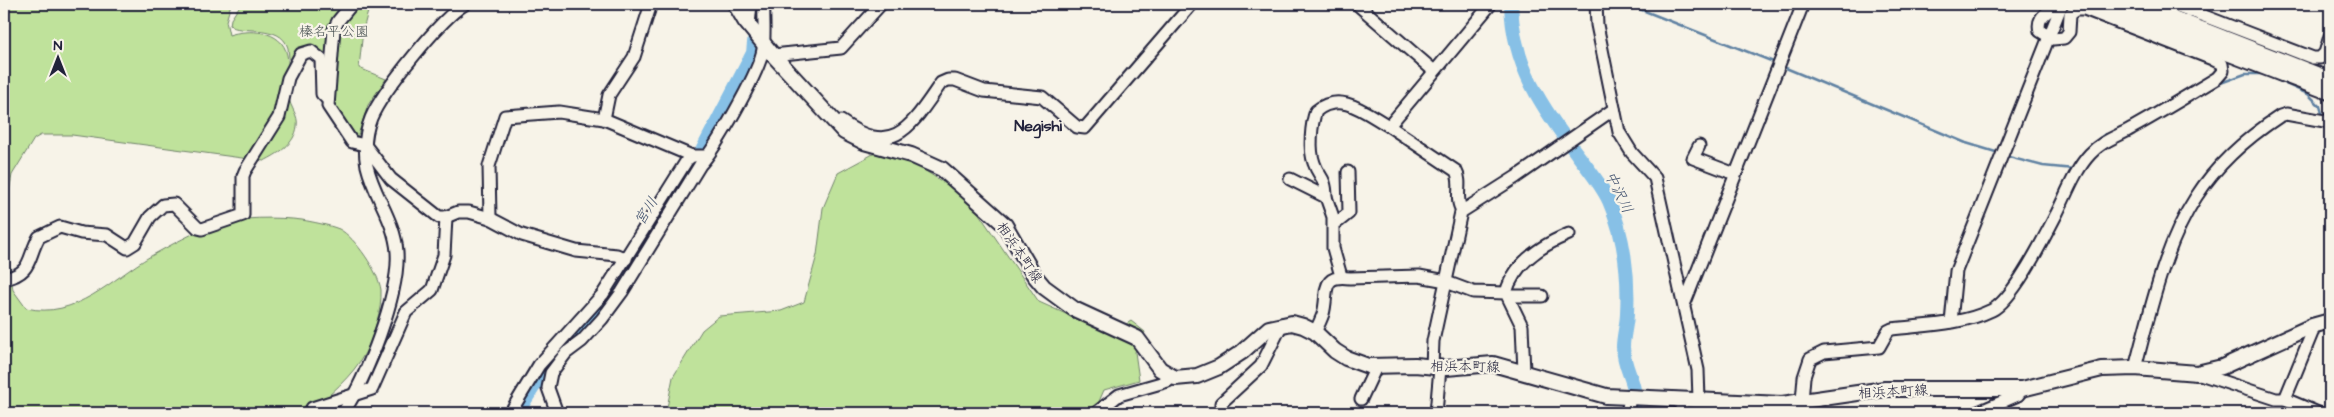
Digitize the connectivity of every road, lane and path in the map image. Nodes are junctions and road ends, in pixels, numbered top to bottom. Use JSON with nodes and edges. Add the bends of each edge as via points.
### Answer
{"nodes":[{"id":1,"x":352,"y":4,"type":"edge"},
{"id":2,"x":465,"y":4,"type":"edge"},
{"id":3,"x":651,"y":4,"type":"edge"},
{"id":4,"x":735,"y":4,"type":"edge"},
{"id":5,"x":751,"y":4,"type":"edge"},
{"id":6,"x":764,"y":4,"type":"edge"},
{"id":7,"x":881,"y":4,"type":"edge"},
{"id":8,"x":1192,"y":4,"type":"edge"},
{"id":9,"x":1356,"y":4,"type":"edge"},
{"id":10,"x":1490,"y":4,"type":"edge"},
{"id":11,"x":1596,"y":4,"type":"edge"},
{"id":12,"x":1803,"y":4,"type":"edge"},
{"id":13,"x":2052,"y":4,"type":"edge"},
{"id":14,"x":2062,"y":4,"type":"edge"},
{"id":15,"x":2101,"y":4,"type":"edge"},
{"id":16,"x":2136,"y":4,"type":"edge"},
{"id":17,"x":2173,"y":4,"type":"edge"},
{"id":18,"x":756,"y":34,"type":"junction"},
{"id":19,"x":2330,"y":36,"type":"edge"},
{"id":20,"x":2049,"y":38,"type":"junction"},
{"id":21,"x":2214,"y":53,"type":"junction"},
{"id":22,"x":773,"y":55,"type":"junction"},
{"id":23,"x":1434,"y":71,"type":"junction"},
{"id":24,"x":2330,"y":80,"type":"edge"},
{"id":25,"x":2330,"y":92,"type":"edge"},
{"id":26,"x":328,"y":100,"type":"junction"},
{"id":27,"x":1614,"y":109,"type":"junction"},
{"id":28,"x":604,"y":120,"type":"junction"},
{"id":29,"x":2330,"y":122,"type":"edge"},
{"id":30,"x":835,"y":123,"type":"junction"},
{"id":31,"x":1390,"y":126,"type":"junction"},
{"id":32,"x":365,"y":145,"type":"junction"},
{"id":33,"x":1698,"y":146,"type":"dead end"},
{"id":34,"x":699,"y":156,"type":"junction"},
{"id":35,"x":1348,"y":172,"type":"dead end"},
{"id":36,"x":1735,"y":174,"type":"junction"},
{"id":37,"x":1290,"y":179,"type":"dead end"},
{"id":38,"x":1326,"y":197,"type":"junction"},
{"id":39,"x":1462,"y":210,"type":"junction"},
{"id":40,"x":446,"y":218,"type":"junction"},
{"id":41,"x":490,"y":218,"type":"junction"},
{"id":42,"x":1334,"y":222,"type":"junction"},
{"id":43,"x":1568,"y":234,"type":"dead end"},
{"id":44,"x":634,"y":256,"type":"junction"},
{"id":45,"x":1341,"y":276,"type":"junction"},
{"id":46,"x":4,"y":279,"type":"edge"},
{"id":47,"x":1446,"y":282,"type":"junction"},
{"id":48,"x":1507,"y":294,"type":"junction"},
{"id":49,"x":1542,"y":296,"type":"dead end"},
{"id":50,"x":1684,"y":305,"type":"junction"},
{"id":51,"x":2330,"y":321,"type":"edge"},
{"id":52,"x":1950,"y":322,"type":"junction"},
{"id":53,"x":1282,"y":324,"type":"junction"},
{"id":54,"x":2312,"y":326,"type":"junction"},
{"id":55,"x":1315,"y":332,"type":"junction"},
{"id":56,"x":1376,"y":367,"type":"junction"},
{"id":57,"x":1436,"y":367,"type":"junction"},
{"id":58,"x":2136,"y":368,"type":"junction"},
{"id":59,"x":546,"y":369,"type":"junction"},
{"id":60,"x":1524,"y":372,"type":"junction"},
{"id":61,"x":2197,"y":373,"type":"junction"},
{"id":62,"x":1171,"y":376,"type":"junction"},
{"id":63,"x":2022,"y":390,"type":"junction"},
{"id":64,"x":354,"y":395,"type":"junction"},
{"id":65,"x":1634,"y":398,"type":"junction"},
{"id":66,"x":1361,"y":399,"type":"dead end"},
{"id":67,"x":1680,"y":399,"type":"junction"},
{"id":68,"x":1698,"y":399,"type":"junction"},
{"id":69,"x":2285,"y":399,"type":"junction"},
{"id":70,"x":1802,"y":408,"type":"edge"},
{"id":71,"x":309,"y":413,"type":"edge"},
{"id":72,"x":344,"y":413,"type":"edge"},
{"id":73,"x":510,"y":413,"type":"edge"},
{"id":74,"x":557,"y":413,"type":"edge"},
{"id":75,"x":1096,"y":413,"type":"edge"},
{"id":76,"x":1220,"y":413,"type":"edge"},
{"id":77,"x":1436,"y":413,"type":"edge"},
{"id":78,"x":1627,"y":413,"type":"edge"},
{"id":79,"x":1682,"y":413,"type":"edge"},
{"id":80,"x":1976,"y":413,"type":"edge"},
{"id":81,"x":2318,"y":413,"type":"edge"}],
"edges":[{"from":1,"to":26,"type":"street","via":[[334,29]]},
{"from":2,"to":32,"type":"street","via":[[437,29],[384,96],[371,118]]},
{"from":3,"to":28,"type":"street","via":[[634,57],[609,95]]},
{"from":4,"to":18,"type":"main road","name":"相浜本町線"},
{"from":5,"to":18,"type":"street"},
{"from":6,"to":18,"type":"street"},
{"from":7,"to":22,"type":"street","via":[[841,48]]},
{"from":8,"to":30,"type":"street","via":[[1085,128],[1077,127],[1042,97],[984,91],[952,80],[941,83],[927,106],[896,136],[871,136],[840,121]]},
{"from":9,"to":23,"type":"street"},
{"from":10,"to":23,"type":"street"},
{"from":11,"to":27,"type":"street","via":[[1597,25]]},
{"from":12,"to":36,"type":"street"},
{"from":13,"to":20,"type":"street","via":[[2039,23],[2040,31]]},
{"from":14,"to":20,"type":"street"},
{"from":15,"to":21,"type":"highway"},
{"from":16,"to":24,"type":"highway"},
{"from":17,"to":19,"type":"street","via":[[2312,58],[2320,58],[2325,53]]},
{"from":18,"to":22,"type":"main road","name":"相浜本町線"},
{"from":18,"to":34,"type":"street","via":[[762,54],[758,64],[739,102]]},
{"from":20,"to":21,"type":"street","via":[[2064,38],[2069,32],[2070,14],[2076,9],[2084,9]]},
{"from":20,"to":52,"type":"street","via":[[1956,271]]},
{"from":21,"to":25,"type":"highway"},
{"from":21,"to":52,"type":"street","via":[[2222,64],[2220,76],[2130,129],[2110,137],[2089,155],[2042,241],[2000,304],[1993,310]]},
{"from":22,"to":30,"type":"main road","name":"相浜本町線"},
{"from":23,"to":31,"type":"street"},
{"from":26,"to":32,"type":"street","via":[[332,113],[352,142]]},
{"from":26,"to":46,"type":"street","via":[[322,94],[321,58],[311,51],[301,54],[288,78],[279,117],[243,176],[243,215],[202,229],[174,204],[163,205],[150,217],[135,243],[127,248],[107,235],[60,227],[39,237],[24,271]]},
{"from":27,"to":39,"type":"street"},
{"from":27,"to":50,"type":"street","via":[[1622,140],[1655,178]]},
{"from":28,"to":34,"type":"street"},
{"from":28,"to":41,"type":"street","via":[[559,112],[505,116],[489,166]]},
{"from":29,"to":58,"type":"street","via":[[2286,114],[2280,116],[2236,149],[2214,172],[2187,212],[2164,266]]},
{"from":30,"to":62,"type":"main road","name":"相浜本町線","via":[[857,140],[911,155],[942,168],[1005,225],[1044,288],[1074,309],[1137,338],[1160,369]]},
{"from":31,"to":38,"type":"street","via":[[1346,102],[1336,102],[1316,110],[1313,118],[1314,163],[1324,179]]},
{"from":31,"to":39,"type":"street","via":[[1456,171]]},
{"from":32,"to":40,"type":"street","via":[[391,179],[439,217]]},
{"from":32,"to":64,"type":"street","via":[[371,178],[394,236],[396,286]]},
{"from":33,"to":36,"type":"street","via":[[1693,158]]},
{"from":34,"to":44,"type":"street"},
{"from":35,"to":42,"type":"street","via":[[1349,213]]},
{"from":36,"to":50,"type":"street"},
{"from":37,"to":38,"type":"street"},
{"from":38,"to":42,"type":"street"},
{"from":39,"to":47,"type":"street"},
{"from":40,"to":41,"type":"street","via":[[458,212]]},
{"from":40,"to":64,"type":"street","via":[[444,255],[432,290],[406,312],[372,389]]},
{"from":41,"to":44,"type":"street","via":[[522,235],[576,251]]},
{"from":42,"to":45,"type":"street","via":[[1333,248]]},
{"from":43,"to":48,"type":"street","via":[[1536,251],[1518,269]]},
{"from":44,"to":59,"type":"street"},
{"from":45,"to":47,"type":"street","via":[[1419,276]]},
{"from":45,"to":55,"type":"street","via":[[1327,285],[1323,313]]},
{"from":47,"to":48,"type":"street","via":[[1473,292]]},
{"from":47,"to":57,"type":"street","via":[[1433,341]]},
{"from":48,"to":49,"type":"street"},
{"from":48,"to":60,"type":"street","via":[[1522,326]]},
{"from":50,"to":68,"type":"street","via":[[1698,370]]},
{"from":51,"to":54,"type":"main road","name":"相浜本町線"},
{"from":52,"to":70,"type":"street","via":[[1892,329],[1879,347],[1824,352],[1810,359],[1804,377]]},
{"from":53,"to":55,"type":"main road","name":"相浜本町線","via":[[1298,324]]},
{"from":53,"to":62,"type":"main road","via":[[1265,331],[1219,367],[1197,376]]},
{"from":53,"to":76,"type":"street","via":[[1261,366],[1222,403]]},
{"from":54,"to":61,"type":"main road","name":"相浜本町線","via":[[2222,367]]},
{"from":54,"to":69,"type":"street"},
{"from":55,"to":56,"type":"main road","name":"相浜本町線","via":[[1346,358]]},
{"from":56,"to":57,"type":"main road","name":"相浜本町線"},
{"from":56,"to":66,"type":"street"},
{"from":57,"to":60,"type":"main road","name":"相浜本町線","via":[[1493,364]]},
{"from":57,"to":77,"type":"street"},
{"from":58,"to":61,"type":"main road","name":"相浜本町線"},
{"from":58,"to":63,"type":"main road","name":"相浜本町線","via":[[2102,369]]},
{"from":59,"to":73,"type":"street"},
{"from":59,"to":74,"type":"street","via":[[548,388]]},
{"from":60,"to":65,"type":"main road","name":"相浜本町線","via":[[1590,393]]},
{"from":61,"to":69,"type":"street","via":[[2276,399]]},
{"from":62,"to":75,"type":"street","via":[[1168,381],[1119,395]]},
{"from":63,"to":70,"type":"main road","name":"相浜本町線","via":[[1886,389]]},
{"from":63,"to":80,"type":"street","via":[[2018,395]]},
{"from":64,"to":71,"type":"street","via":[[312,408]]},
{"from":64,"to":72,"type":"street"},
{"from":65,"to":67,"type":"main road","name":"相浜本町線"},
{"from":65,"to":78,"type":"street"},
{"from":67,"to":68,"type":"main road","name":"相浜本町線"},
{"from":67,"to":79,"type":"street"},
{"from":68,"to":70,"type":"main road","name":"相浜本町線"},
{"from":69,"to":81,"type":"street"}]}
